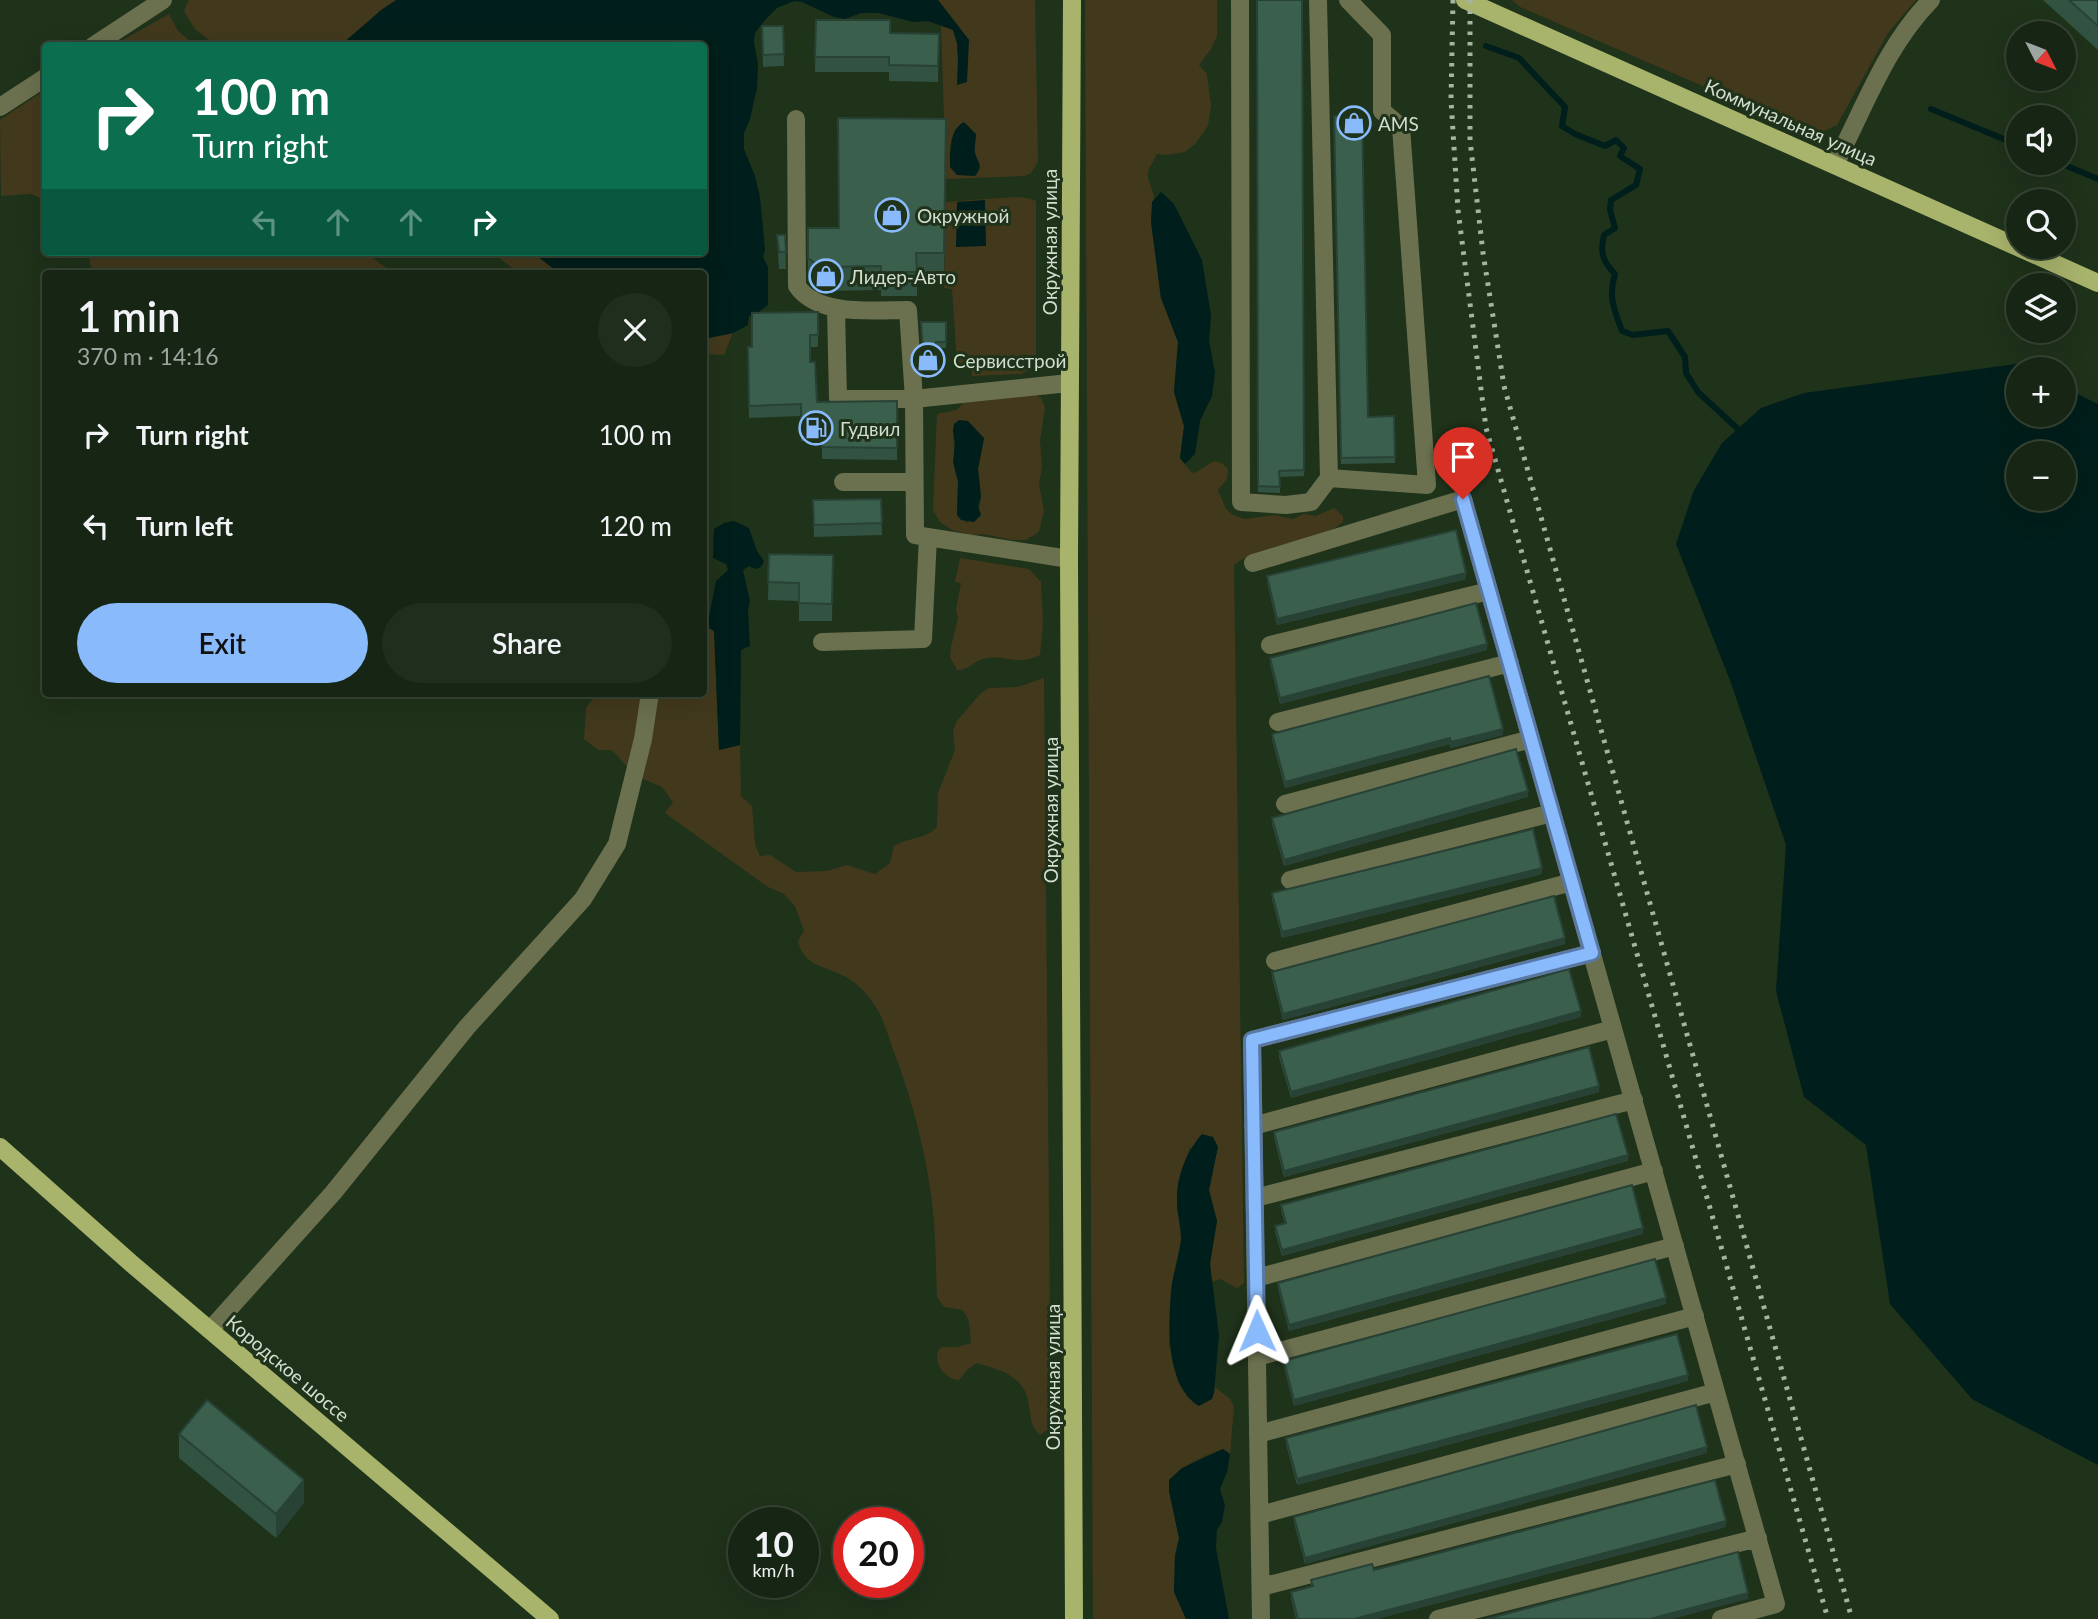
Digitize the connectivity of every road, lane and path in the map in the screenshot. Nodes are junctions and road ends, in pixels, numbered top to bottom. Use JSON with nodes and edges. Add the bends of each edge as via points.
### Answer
{"nodes":[{"id":1,"x":163,"y":0,"type":"edge"},
{"id":2,"x":1072,"y":0,"type":"edge"},
{"id":3,"x":1240,"y":0,"type":"edge"},
{"id":4,"x":1318,"y":0,"type":"edge"},
{"id":5,"x":1348,"y":0,"type":"edge"},
{"id":6,"x":1465,"y":0,"type":"edge"},
{"id":7,"x":1931,"y":0,"type":"edge"},
{"id":8,"x":99,"y":42,"type":"edge"},
{"id":9,"x":42,"y":80,"type":"edge"},
{"id":10,"x":0,"y":107,"type":"edge"},
{"id":11,"x":796,"y":119,"type":"dead end"},
{"id":12,"x":1835,"y":164,"type":"junction"},
{"id":13,"x":2098,"y":284,"type":"edge"},
{"id":14,"x":836,"y":309,"type":"junction"},
{"id":15,"x":1069,"y":383,"type":"junction"},
{"id":16,"x":914,"y":399,"type":"junction"},
{"id":17,"x":1329,"y":478,"type":"junction"},
{"id":18,"x":843,"y":482,"type":"dead end"},
{"id":19,"x":914,"y":482,"type":"junction"},
{"id":20,"x":928,"y":537,"type":"junction"},
{"id":21,"x":1069,"y":559,"type":"junction"},
{"id":22,"x":1253,"y":563,"type":"dead end"},
{"id":23,"x":1489,"y":591,"type":"junction"},
{"id":24,"x":822,"y":642,"type":"dead end"},
{"id":25,"x":1270,"y":645,"type":"dead end"},
{"id":26,"x":1510,"y":663,"type":"junction"},
{"id":27,"x":649,"y":697,"type":"edge"},
{"id":28,"x":1278,"y":722,"type":"dead end"},
{"id":29,"x":1531,"y":739,"type":"junction"},
{"id":30,"x":1285,"y":804,"type":"dead end"},
{"id":31,"x":1552,"y":813,"type":"junction"},
{"id":32,"x":1290,"y":880,"type":"dead end"},
{"id":33,"x":1572,"y":882,"type":"junction"},
{"id":34,"x":1592,"y":953,"type":"junction"},
{"id":35,"x":1275,"y":961,"type":"dead end"},
{"id":36,"x":1613,"y":1029,"type":"junction"},
{"id":37,"x":1634,"y":1100,"type":"junction"},
{"id":38,"x":1254,"y":1126,"type":"junction"},
{"id":39,"x":0,"y":1146,"type":"edge"},
{"id":40,"x":1654,"y":1171,"type":"junction"},
{"id":41,"x":1255,"y":1198,"type":"junction"},
{"id":42,"x":1675,"y":1246,"type":"junction"},
{"id":43,"x":1256,"y":1278,"type":"junction"},
{"id":44,"x":1695,"y":1316,"type":"junction"},
{"id":45,"x":210,"y":1330,"type":"junction"},
{"id":46,"x":1257,"y":1357,"type":"junction"},
{"id":47,"x":1716,"y":1392,"type":"junction"},
{"id":48,"x":1258,"y":1434,"type":"junction"},
{"id":49,"x":1737,"y":1464,"type":"junction"},
{"id":50,"x":1260,"y":1515,"type":"junction"},
{"id":51,"x":1758,"y":1538,"type":"junction"},
{"id":52,"x":1261,"y":1587,"type":"junction"},
{"id":53,"x":550,"y":1619,"type":"edge"},
{"id":54,"x":1074,"y":1619,"type":"edge"},
{"id":55,"x":1261,"y":1619,"type":"edge"},
{"id":56,"x":1438,"y":1619,"type":"edge"},
{"id":57,"x":1721,"y":1619,"type":"edge"}],
"edges":[{"from":1,"to":8,"type":"street"},
{"from":2,"to":15,"type":"main road","name":"Окружная улица"},
{"from":3,"to":17,"type":"street","via":[[1241,502],[1311,502]]},
{"from":4,"to":17,"type":"street"},
{"from":5,"to":17,"type":"street","via":[[1382,35],[1382,111],[1401,127],[1427,485]]},
{"from":6,"to":12,"type":"main road","name":"Коммунальная улица"},
{"from":7,"to":12,"type":"street","via":[[1898,38]]},
{"from":9,"to":10,"type":"street"},
{"from":11,"to":14,"type":"street","via":[[797,286]]},
{"from":12,"to":13,"type":"main road","name":"Коммунальная улица"},
{"from":14,"to":16,"type":"street","via":[[908,310]]},
{"from":14,"to":16,"type":"street","via":[[838,399]]},
{"from":15,"to":16,"type":"street"},
{"from":15,"to":21,"type":"main road","name":"Окружная улица"},
{"from":16,"to":19,"type":"street"},
{"from":18,"to":19,"type":"street"},
{"from":19,"to":20,"type":"street","via":[[915,534]]},
{"from":20,"to":21,"type":"street"},
{"from":20,"to":24,"type":"street","via":[[923,639]]},
{"from":21,"to":54,"type":"main road","name":"Окружная улица"},
{"from":22,"to":23,"type":"street","via":[[1463,499]]},
{"from":23,"to":25,"type":"street"},
{"from":23,"to":26,"type":"street"},
{"from":26,"to":28,"type":"street"},
{"from":26,"to":29,"type":"street"},
{"from":27,"to":45,"type":"street","via":[[617,844],[583,898],[467,1027],[333,1193]]},
{"from":29,"to":30,"type":"street"},
{"from":29,"to":31,"type":"street"},
{"from":31,"to":32,"type":"street"},
{"from":31,"to":33,"type":"street"},
{"from":33,"to":34,"type":"street"},
{"from":33,"to":35,"type":"street"},
{"from":34,"to":36,"type":"street"},
{"from":34,"to":38,"type":"street","via":[[1252,1040]]},
{"from":36,"to":37,"type":"street"},
{"from":36,"to":38,"type":"street"},
{"from":37,"to":40,"type":"street"},
{"from":37,"to":41,"type":"street"},
{"from":38,"to":41,"type":"street"},
{"from":39,"to":45,"type":"main road","name":"Кородское шоссе"},
{"from":40,"to":42,"type":"street"},
{"from":40,"to":43,"type":"street"},
{"from":41,"to":43,"type":"street"},
{"from":42,"to":44,"type":"street"},
{"from":42,"to":46,"type":"street"},
{"from":43,"to":46,"type":"street"},
{"from":44,"to":47,"type":"street"},
{"from":44,"to":48,"type":"street"},
{"from":45,"to":53,"type":"main road","name":"Кородское шоссе"},
{"from":46,"to":48,"type":"street"},
{"from":47,"to":49,"type":"street"},
{"from":47,"to":50,"type":"street"},
{"from":48,"to":50,"type":"street"},
{"from":49,"to":51,"type":"street"},
{"from":49,"to":52,"type":"street"},
{"from":50,"to":52,"type":"street"},
{"from":51,"to":56,"type":"street"},
{"from":51,"to":57,"type":"street","via":[[1776,1604]]},
{"from":52,"to":55,"type":"street"}]}
